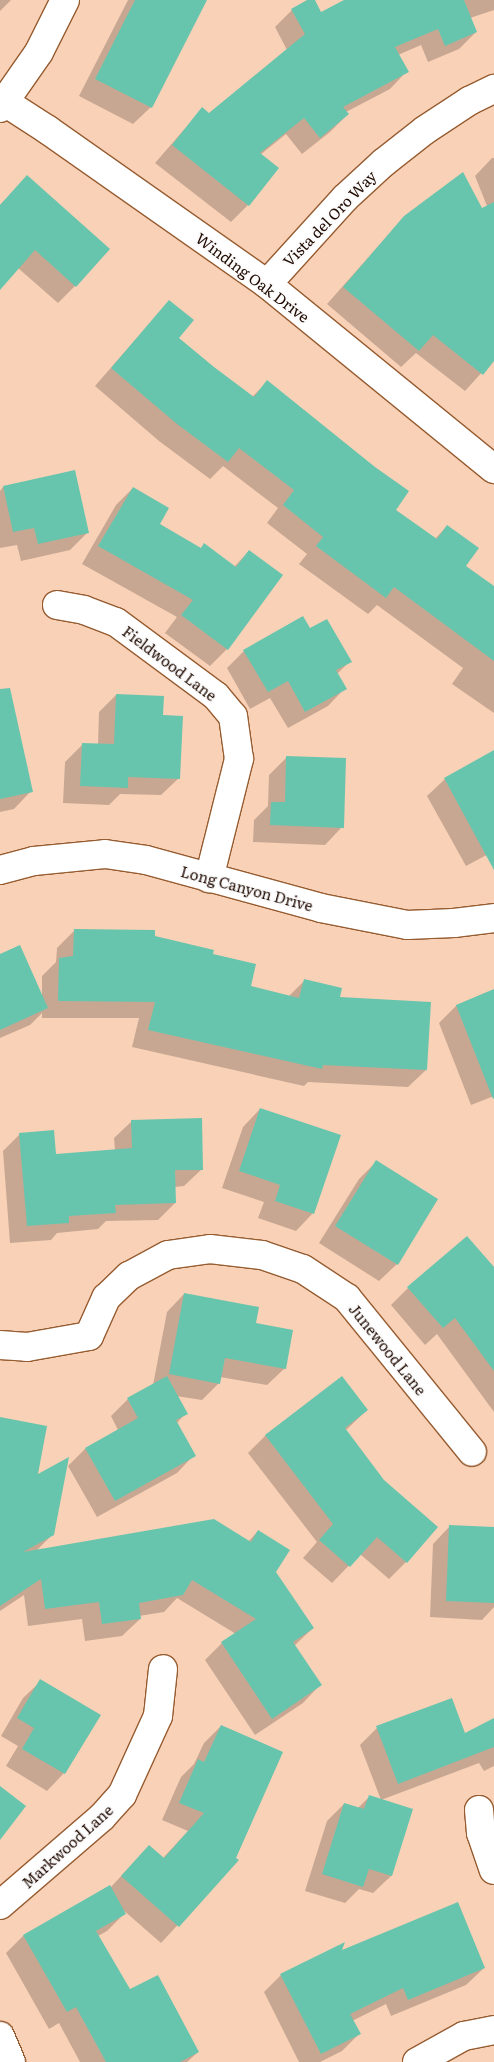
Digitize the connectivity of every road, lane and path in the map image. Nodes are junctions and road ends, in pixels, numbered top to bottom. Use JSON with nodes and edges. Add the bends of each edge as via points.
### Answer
{"nodes":[{"id":1,"x":66,"y":0,"type":"edge"},
{"id":2,"x":494,"y":89,"type":"edge"},
{"id":3,"x":1,"y":103,"type":"edge"},
{"id":4,"x":266,"y":284,"type":"junction"},
{"id":5,"x":494,"y":469,"type":"edge"},
{"id":6,"x":58,"y":605,"type":"dead end"},
{"id":7,"x":0,"y":870,"type":"edge"},
{"id":8,"x":209,"y":878,"type":"junction"},
{"id":9,"x":494,"y":918,"type":"edge"},
{"id":10,"x":0,"y":1345,"type":"edge"},
{"id":11,"x":472,"y":1452,"type":"dead end"},
{"id":12,"x":163,"y":1669,"type":"dead end"},
{"id":13,"x":479,"y":1810,"type":"dead end"},
{"id":14,"x":494,"y":1870,"type":"edge"},
{"id":15,"x":0,"y":1905,"type":"edge"},
{"id":16,"x":494,"y":2030,"type":"edge"},
{"id":17,"x":0,"y":2036,"type":"edge"},
{"id":18,"x":11,"y":2062,"type":"edge"},
{"id":19,"x":417,"y":2062,"type":"edge"}],
"edges":[{"from":1,"to":3,"type":"street","via":[[39,52]]},
{"from":2,"to":4,"type":"street","name":"Vista del Oro Way","via":[[425,130],[383,163],[345,198]]},
{"from":3,"to":4,"type":"street","name":"Winding Oak Drive"},
{"from":4,"to":5,"type":"street","name":"Winding Oak Drive"},
{"from":6,"to":8,"type":"street","name":"Fieldwood Lane","via":[[84,610],[116,622],[216,696],[233,716],[238,759]]},
{"from":7,"to":8,"type":"street","name":"Long Canyon Drive","via":[[34,861],[105,854],[146,860]]},
{"from":8,"to":9,"type":"street","name":"Long Canyon Drive","via":[[321,908],[407,925]]},
{"from":10,"to":11,"type":"street","name":"Junewood Lane","via":[[27,1347],[89,1336],[106,1298],[129,1276],[168,1256],[210,1249],[262,1256],[303,1269],[347,1298]]},
{"from":12,"to":15,"type":"street","name":"Markwood Lane","via":[[158,1716],[122,1795],[102,1817]]},
{"from":13,"to":14,"type":"street","via":[[481,1832]]},
{"from":16,"to":19,"type":"street","via":[[464,2036]]},
{"from":17,"to":18,"type":"street"}]}
